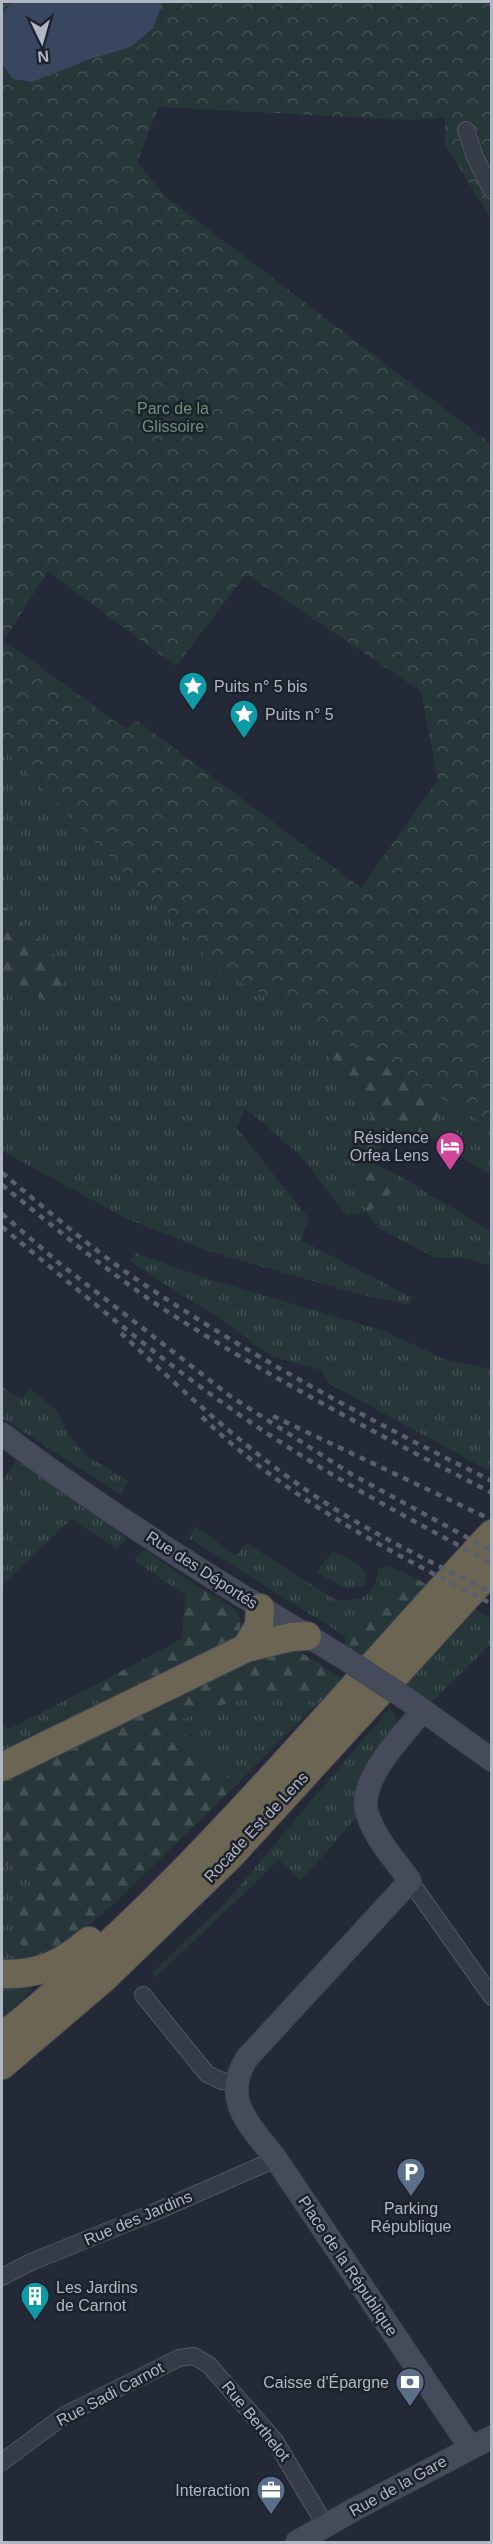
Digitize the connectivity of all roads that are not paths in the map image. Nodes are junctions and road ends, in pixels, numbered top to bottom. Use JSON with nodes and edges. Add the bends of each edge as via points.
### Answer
{"nodes":[{"id":1,"x":466,"y":130,"type":"dead end"},
{"id":2,"x":492,"y":191,"type":"edge"},
{"id":3,"x":4,"y":1440,"type":"edge"},
{"id":4,"x":492,"y":1534,"type":"edge"},
{"id":5,"x":492,"y":1569,"type":"edge"},
{"id":6,"x":261,"y":1608,"type":"junction"},
{"id":7,"x":307,"y":1636,"type":"junction"},
{"id":8,"x":246,"y":1648,"type":"junction"},
{"id":9,"x":416,"y":1705,"type":"junction"},
{"id":10,"x":492,"y":1760,"type":"edge"},
{"id":11,"x":2,"y":1767,"type":"edge"},
{"id":12,"x":410,"y":1881,"type":"junction"},
{"id":13,"x":155,"y":1900,"type":"junction"},
{"id":14,"x":2,"y":1974,"type":"edge"},
{"id":15,"x":105,"y":1977,"type":"junction"},
{"id":16,"x":143,"y":1995,"type":"dead end"},
{"id":17,"x":492,"y":1997,"type":"edge"},
{"id":18,"x":2,"y":2037,"type":"edge"},
{"id":19,"x":2,"y":2065,"type":"edge"},
{"id":20,"x":235,"y":2083,"type":"junction"},
{"id":21,"x":2,"y":2088,"type":"edge"},
{"id":22,"x":276,"y":2158,"type":"junction"},
{"id":23,"x":2,"y":2277,"type":"edge"},
{"id":24,"x":194,"y":2356,"type":"joint"},
{"id":25,"x":492,"y":2437,"type":"edge"},
{"id":26,"x":470,"y":2447,"type":"junction"},
{"id":27,"x":2,"y":2462,"type":"edge"},
{"id":28,"x":326,"y":2526,"type":"junction"},
{"id":29,"x":303,"y":2541,"type":"edge"}],
"edges":[{"from":1,"to":2,"type":"street"},
{"from":3,"to":6,"type":"street","name":"Rue des Déportés"},
{"from":4,"to":13,"type":"highway","name":"Rocade Est de Lens","via":[[303,1745]]},
{"from":5,"to":15,"type":"highway","name":"Rocade Est de Lens","via":[[231,1855]]},
{"from":6,"to":7,"type":"street","name":"Rue des Déportés"},
{"from":6,"to":8,"type":"highway","via":[[259,1626]]},
{"from":7,"to":8,"type":"highway"},
{"from":7,"to":9,"type":"street","name":"Rue des Déportés","bridge":true},
{"from":8,"to":11,"type":"highway"},
{"from":9,"to":10,"type":"street","name":"Rue des Déportés"},
{"from":9,"to":12,"type":"street","via":[[370,1777],[366,1813]]},
{"from":12,"to":17,"type":"street"},
{"from":12,"to":20,"type":"street","via":[[247,2058]]},
{"from":13,"to":14,"type":"highway","via":[[123,1910],[57,1964],[40,1971]]},
{"from":13,"to":18,"type":"highway"},
{"from":15,"to":19,"type":"highway","name":"Rocade Est de Lens"},
{"from":15,"to":21,"type":"highway","via":[[81,2018]]},
{"from":16,"to":20,"type":"street","via":[[207,2074]]},
{"from":20,"to":22,"type":"street","name":"Place de la République","via":[[240,2109]]},
{"from":22,"to":23,"type":"street","name":"Rue des Jardins"},
{"from":22,"to":26,"type":"street","name":"Place de la République"},
{"from":24,"to":27,"type":"street","name":"Rue Sadi Carnot","via":[[179,2358],[65,2415]]},
{"from":24,"to":28,"type":"street","name":"Rue Berthelot","via":[[209,2365],[275,2441]]},
{"from":25,"to":26,"type":"street","name":"Rue de la Gare"},
{"from":26,"to":28,"type":"street","name":"Rue de la Gare"},
{"from":28,"to":29,"type":"street","name":"Rue de la Gare"}]}
